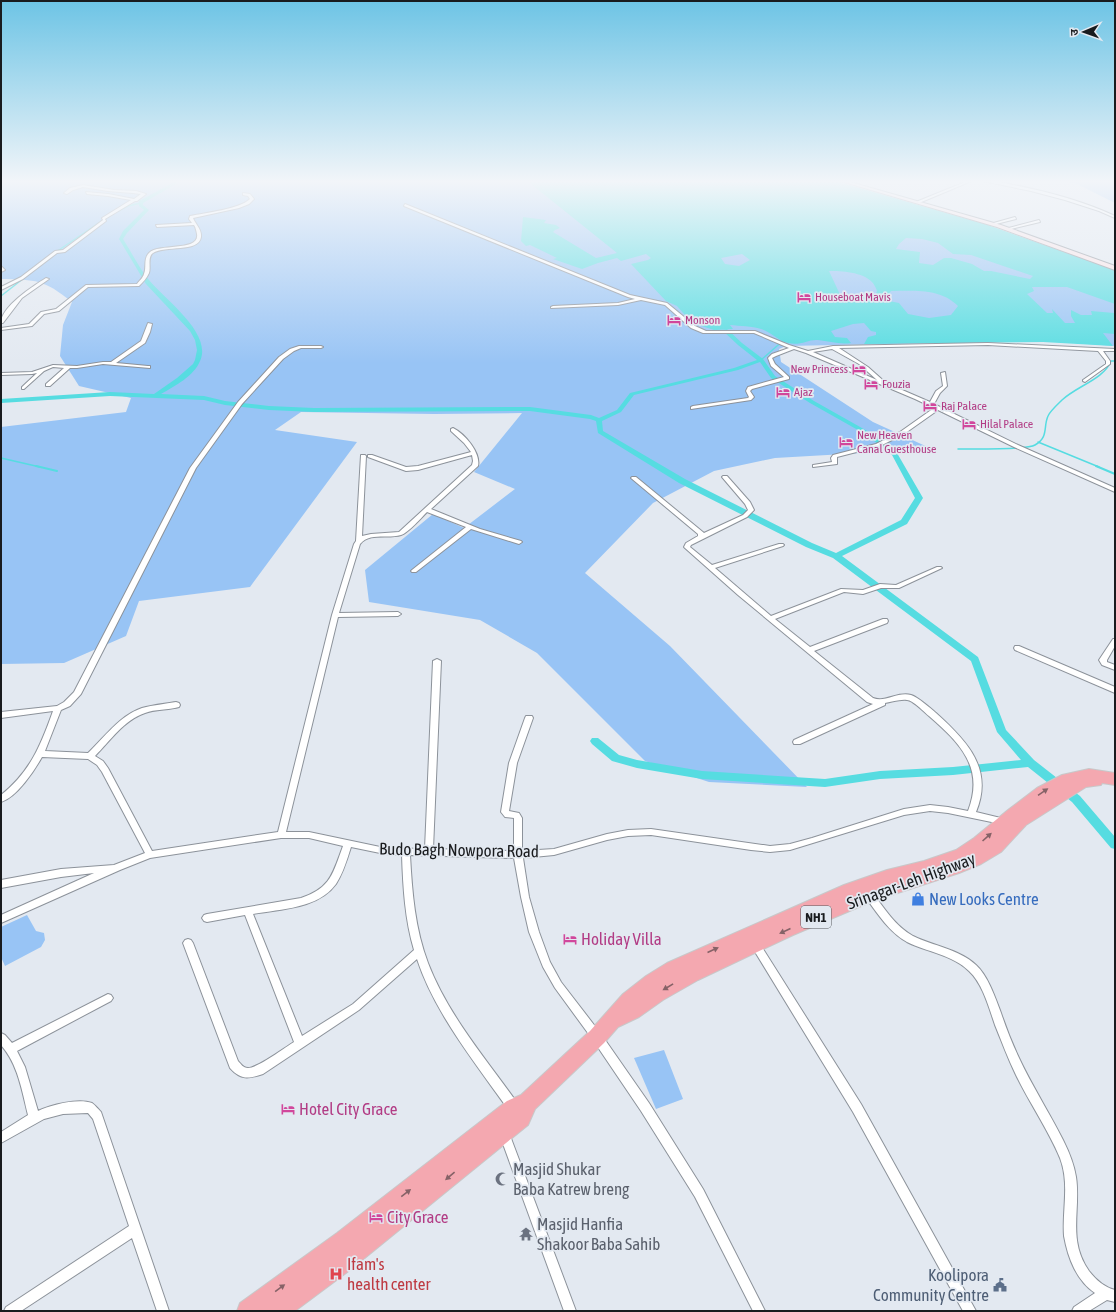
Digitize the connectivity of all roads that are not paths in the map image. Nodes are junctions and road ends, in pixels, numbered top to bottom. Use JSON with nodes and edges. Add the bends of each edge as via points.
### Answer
{"nodes":[{"id":1,"x":75,"y":241,"type":"edge"},
{"id":2,"x":197,"y":241,"type":"edge"},
{"id":3,"x":495,"y":241,"type":"edge"},
{"id":4,"x":1041,"y":241,"type":"edge"},
{"id":5,"x":1,"y":267,"type":"edge"},
{"id":6,"x":1115,"y":268,"type":"edge"},
{"id":7,"x":1,"y":271,"type":"edge"},
{"id":8,"x":47,"y":279,"type":"dead end"},
{"id":9,"x":1,"y":289,"type":"edge"},
{"id":10,"x":639,"y":299,"type":"junction"},
{"id":11,"x":553,"y":307,"type":"dead end"},
{"id":12,"x":1,"y":322,"type":"edge"},
{"id":13,"x":150,"y":324,"type":"dead end"},
{"id":14,"x":1,"y":330,"type":"edge"},
{"id":15,"x":1,"y":335,"type":"edge"},
{"id":16,"x":321,"y":347,"type":"dead end"},
{"id":17,"x":833,"y":347,"type":"junction"},
{"id":18,"x":794,"y":348,"type":"junction"},
{"id":19,"x":1099,"y":349,"type":"junction"},
{"id":20,"x":1115,"y":350,"type":"edge"},
{"id":21,"x":808,"y":352,"type":"junction"},
{"id":22,"x":113,"y":363,"type":"junction"},
{"id":23,"x":68,"y":367,"type":"junction"},
{"id":24,"x":148,"y":367,"type":"dead end"},
{"id":25,"x":44,"y":370,"type":"junction"},
{"id":26,"x":943,"y":373,"type":"dead end"},
{"id":27,"x":1,"y":374,"type":"edge"},
{"id":28,"x":1085,"y":381,"type":"dead end"},
{"id":29,"x":48,"y":385,"type":"dead end"},
{"id":30,"x":885,"y":385,"type":"junction"},
{"id":31,"x":24,"y":388,"type":"dead end"},
{"id":32,"x":930,"y":405,"type":"junction"},
{"id":33,"x":693,"y":408,"type":"dead end"},
{"id":34,"x":937,"y":408,"type":"junction"},
{"id":35,"x":453,"y":430,"type":"dead end"},
{"id":36,"x":474,"y":454,"type":"junction"},
{"id":37,"x":815,"y":466,"type":"dead end"},
{"id":38,"x":725,"y":477,"type":"dead end"},
{"id":39,"x":634,"y":478,"type":"dead end"},
{"id":40,"x":1115,"y":490,"type":"edge"},
{"id":41,"x":427,"y":510,"type":"junction"},
{"id":42,"x":470,"y":527,"type":"junction"},
{"id":43,"x":700,"y":536,"type":"junction"},
{"id":44,"x":359,"y":541,"type":"junction"},
{"id":45,"x":518,"y":542,"type":"dead end"},
{"id":46,"x":780,"y":545,"type":"dead end"},
{"id":47,"x":710,"y":568,"type":"junction"},
{"id":48,"x":939,"y":568,"type":"dead end"},
{"id":49,"x":414,"y":571,"type":"dead end"},
{"id":50,"x":398,"y":614,"type":"dead end"},
{"id":51,"x":335,"y":616,"type":"junction"},
{"id":52,"x":771,"y":618,"type":"junction"},
{"id":53,"x":885,"y":621,"type":"dead end"},
{"id":54,"x":1115,"y":640,"type":"edge"},
{"id":55,"x":1017,"y":648,"type":"dead end"},
{"id":56,"x":810,"y":650,"type":"junction"},
{"id":57,"x":437,"y":661,"type":"dead end"},
{"id":58,"x":1115,"y":668,"type":"edge"},
{"id":59,"x":1115,"y":690,"type":"edge"},
{"id":60,"x":882,"y":703,"type":"junction"},
{"id":61,"x":176,"y":705,"type":"dead end"},
{"id":62,"x":58,"y":708,"type":"junction"},
{"id":63,"x":1,"y":715,"type":"edge"},
{"id":64,"x":529,"y":718,"type":"dead end"},
{"id":65,"x":797,"y":742,"type":"dead end"},
{"id":66,"x":40,"y":754,"type":"junction"},
{"id":67,"x":90,"y":756,"type":"junction"},
{"id":68,"x":1080,"y":779,"type":"junction"},
{"id":69,"x":1115,"y":779,"type":"edge"},
{"id":70,"x":1115,"y":784,"type":"edge"},
{"id":71,"x":1,"y":799,"type":"edge"},
{"id":72,"x":971,"y":814,"type":"junction"},
{"id":73,"x":1014,"y":820,"type":"junction"},
{"id":74,"x":281,"y":835,"type":"junction"},
{"id":75,"x":348,"y":843,"type":"junction"},
{"id":76,"x":430,"y":851,"type":"junction"},
{"id":77,"x":406,"y":852,"type":"junction"},
{"id":78,"x":150,"y":855,"type":"junction"},
{"id":79,"x":518,"y":855,"type":"junction"},
{"id":80,"x":117,"y":868,"type":"junction"},
{"id":81,"x":1,"y":884,"type":"edge"},
{"id":82,"x":869,"y":895,"type":"junction"},
{"id":83,"x":248,"y":912,"type":"junction"},
{"id":84,"x":207,"y":918,"type":"dead end"},
{"id":85,"x":1,"y":919,"type":"edge"},
{"id":86,"x":188,"y":943,"type":"dead end"},
{"id":87,"x":755,"y":944,"type":"junction"},
{"id":88,"x":420,"y":951,"type":"junction"},
{"id":89,"x":108,"y":998,"type":"dead end"},
{"id":90,"x":613,"y":1020,"type":"junction"},
{"id":91,"x":597,"y":1037,"type":"junction"},
{"id":92,"x":1,"y":1038,"type":"edge"},
{"id":93,"x":300,"y":1044,"type":"junction"},
{"id":94,"x":11,"y":1049,"type":"junction"},
{"id":95,"x":521,"y":1109,"type":"junction"},
{"id":96,"x":34,"y":1116,"type":"junction"},
{"id":97,"x":503,"y":1132,"type":"junction"},
{"id":98,"x":1,"y":1138,"type":"edge"},
{"id":99,"x":135,"y":1229,"type":"junction"},
{"id":100,"x":1110,"y":1295,"type":"edge"},
{"id":101,"x":10,"y":1311,"type":"edge"},
{"id":102,"x":163,"y":1311,"type":"edge"},
{"id":103,"x":248,"y":1311,"type":"edge"},
{"id":104,"x":276,"y":1311,"type":"edge"},
{"id":105,"x":570,"y":1311,"type":"edge"},
{"id":106,"x":759,"y":1311,"type":"edge"},
{"id":107,"x":970,"y":1311,"type":"edge"},
{"id":108,"x":1078,"y":1311,"type":"edge"}],
"edges":[{"from":1,"to":9,"type":"street","via":[[62,251],[56,251],[22,278]]},
{"from":2,"to":14,"type":"street","via":[[185,247],[154,250],[148,258],[146,276],[139,284],[86,286],[57,310],[44,312],[30,325]]},
{"from":3,"to":10,"type":"street"},
{"from":4,"to":6,"type":"main road"},
{"from":5,"to":7,"type":"street"},
{"from":8,"to":12,"type":"street","via":[[16,300]]},
{"from":10,"to":11,"type":"street","via":[[618,304]]},
{"from":10,"to":18,"type":"street","via":[[666,304],[701,331],[756,332]]},
{"from":13,"to":22,"type":"street","via":[[143,342]]},
{"from":14,"to":15,"type":"street"},
{"from":16,"to":62,"type":"street","via":[[301,347],[292,350],[281,358],[235,409],[187,477],[77,694],[67,704]]},
{"from":17,"to":19,"type":"street","via":[[988,344]]},
{"from":17,"to":21,"type":"street"},
{"from":17,"to":30,"type":"street","via":[[867,367]]},
{"from":18,"to":21,"type":"street"},
{"from":18,"to":33,"type":"street","via":[[770,358],[772,365],[786,378],[749,389],[752,397],[749,398]]},
{"from":19,"to":20,"type":"street"},
{"from":19,"to":28,"type":"street","via":[[1108,364]]},
{"from":21,"to":30,"type":"street"},
{"from":22,"to":23,"type":"street"},
{"from":22,"to":24,"type":"street"},
{"from":23,"to":25,"type":"street","via":[[55,366]]},
{"from":23,"to":29,"type":"street"},
{"from":25,"to":27,"type":"street"},
{"from":25,"to":31,"type":"street"},
{"from":26,"to":32,"type":"street","via":[[944,386]]},
{"from":30,"to":32,"type":"street"},
{"from":32,"to":34,"type":"street"},
{"from":34,"to":37,"type":"street","via":[[902,433],[878,445],[835,456],[835,463]]},
{"from":34,"to":40,"type":"street"},
{"from":35,"to":36,"type":"street"},
{"from":36,"to":41,"type":"street","via":[[477,463],[475,466]]},
{"from":36,"to":44,"type":"street","via":[[406,470],[366,456]]},
{"from":38,"to":43,"type":"street","via":[[748,503],[749,512]]},
{"from":39,"to":43,"type":"street","via":[[701,533]]},
{"from":41,"to":42,"type":"street"},
{"from":41,"to":44,"type":"street","via":[[401,533],[367,537]]},
{"from":42,"to":45,"type":"street"},
{"from":42,"to":49,"type":"street"},
{"from":43,"to":47,"type":"street","via":[[687,547]]},
{"from":44,"to":51,"type":"street"},
{"from":46,"to":47,"type":"street"},
{"from":47,"to":52,"type":"street"},
{"from":48,"to":52,"type":"street","via":[[901,586],[872,588],[863,592],[841,590]]},
{"from":50,"to":51,"type":"street"},
{"from":51,"to":74,"type":"street"},
{"from":52,"to":56,"type":"street"},
{"from":53,"to":56,"type":"street"},
{"from":54,"to":58,"type":"street","via":[[1103,660],[1104,664]]},
{"from":55,"to":59,"type":"street"},
{"from":56,"to":60,"type":"street","via":[[870,700]]},
{"from":57,"to":76,"type":"street"},
{"from":60,"to":65,"type":"street"},
{"from":60,"to":72,"type":"street","via":[[900,697],[910,697],[961,742],[978,778],[977,799]]},
{"from":61,"to":67,"type":"street","via":[[145,710],[132,716]]},
{"from":62,"to":63,"type":"street"},
{"from":62,"to":66,"type":"street"},
{"from":64,"to":79,"type":"street","via":[[513,763],[505,810],[506,814],[518,817]]},
{"from":66,"to":67,"type":"street"},
{"from":66,"to":71,"type":"street","via":[[22,781]]},
{"from":67,"to":78,"type":"street","via":[[105,770]]},
{"from":68,"to":69,"type":"highway","via":[[1094,775]]},
{"from":68,"to":70,"type":"highway"},
{"from":68,"to":73,"type":"highway","name":"Srinagar-Leh Highway","number":"NH1"},
{"from":72,"to":73,"type":"street","name":"Budo Bagh Nowpora Road"},
{"from":72,"to":79,"type":"street","name":"Budo Bagh Nowpora Road","via":[[930,808],[904,812],[790,847],[751,847],[652,832],[607,837],[554,852]]},
{"from":73,"to":82,"type":"highway","name":"Srinagar-Leh Highway","number":"NH1","via":[[995,847],[975,859]]},
{"from":90,"to":73,"type":"highway","number":"NH1","one_way":true,"via":[[629,1000],[652,982],[688,961],[850,890],[962,855]]},
{"from":74,"to":75,"type":"street","name":"Budo Bagh Nowpora Road","via":[[309,835]]},
{"from":74,"to":78,"type":"street","name":"Budo Bagh Nowpora Road"},
{"from":75,"to":77,"type":"street","name":"Budo Bagh Nowpora Road"},
{"from":75,"to":83,"type":"street","via":[[336,876],[324,893],[301,902]]},
{"from":76,"to":77,"type":"street","name":"Budo Bagh Nowpora Road"},
{"from":76,"to":79,"type":"street","name":"Budo Bagh Nowpora Road"},
{"from":77,"to":88,"type":"street","via":[[407,898]]},
{"from":78,"to":80,"type":"street","name":"Budo Bagh Nowpora Road"},
{"from":79,"to":91,"type":"street","via":[[525,897],[546,964],[558,985]]},
{"from":80,"to":81,"type":"street","via":[[61,873]]},
{"from":80,"to":85,"type":"street","name":"Budo Bagh Nowpora Road"},
{"from":82,"to":87,"type":"highway","name":"Srinagar-Leh Highway","number":"NH1","one_way":true},
{"from":82,"to":100,"type":"street","via":[[901,933],[961,960],[980,978],[1024,1080],[1067,1163],[1071,1185],[1069,1229],[1076,1260],[1092,1284]]},
{"from":83,"to":84,"type":"street"},
{"from":83,"to":93,"type":"street"},
{"from":86,"to":93,"type":"street","via":[[234,1064],[240,1071],[259,1070]]},
{"from":87,"to":90,"type":"highway","name":"Srinagar-Leh Highway","number":"NH1","one_way":true,"via":[[692,974],[656,994],[633,1011]]},
{"from":87,"to":107,"type":"street","via":[[857,1108]]},
{"from":88,"to":93,"type":"street","via":[[356,1007]]},
{"from":88,"to":95,"type":"street","via":[[439,997]]},
{"from":89,"to":94,"type":"street"},
{"from":90,"to":91,"type":"highway","number":"NH1"},
{"from":91,"to":95,"type":"highway","number":"NH1"},
{"from":91,"to":106,"type":"street","via":[[645,1107],[699,1194]]},
{"from":92,"to":94,"type":"street"},
{"from":94,"to":96,"type":"street","via":[[20,1067]]},
{"from":95,"to":97,"type":"highway","number":"NH1"},
{"from":103,"to":95,"type":"highway","number":"NH1","one_way":true},
{"from":96,"to":98,"type":"street"},
{"from":96,"to":99,"type":"street","via":[[53,1110],[90,1108],[97,1116]]},
{"from":97,"to":104,"type":"highway","number":"NH1","one_way":true,"via":[[354,1253]]},
{"from":97,"to":105,"type":"street"},
{"from":99,"to":101,"type":"street"},
{"from":99,"to":102,"type":"street"},
{"from":100,"to":108,"type":"street"}]}
